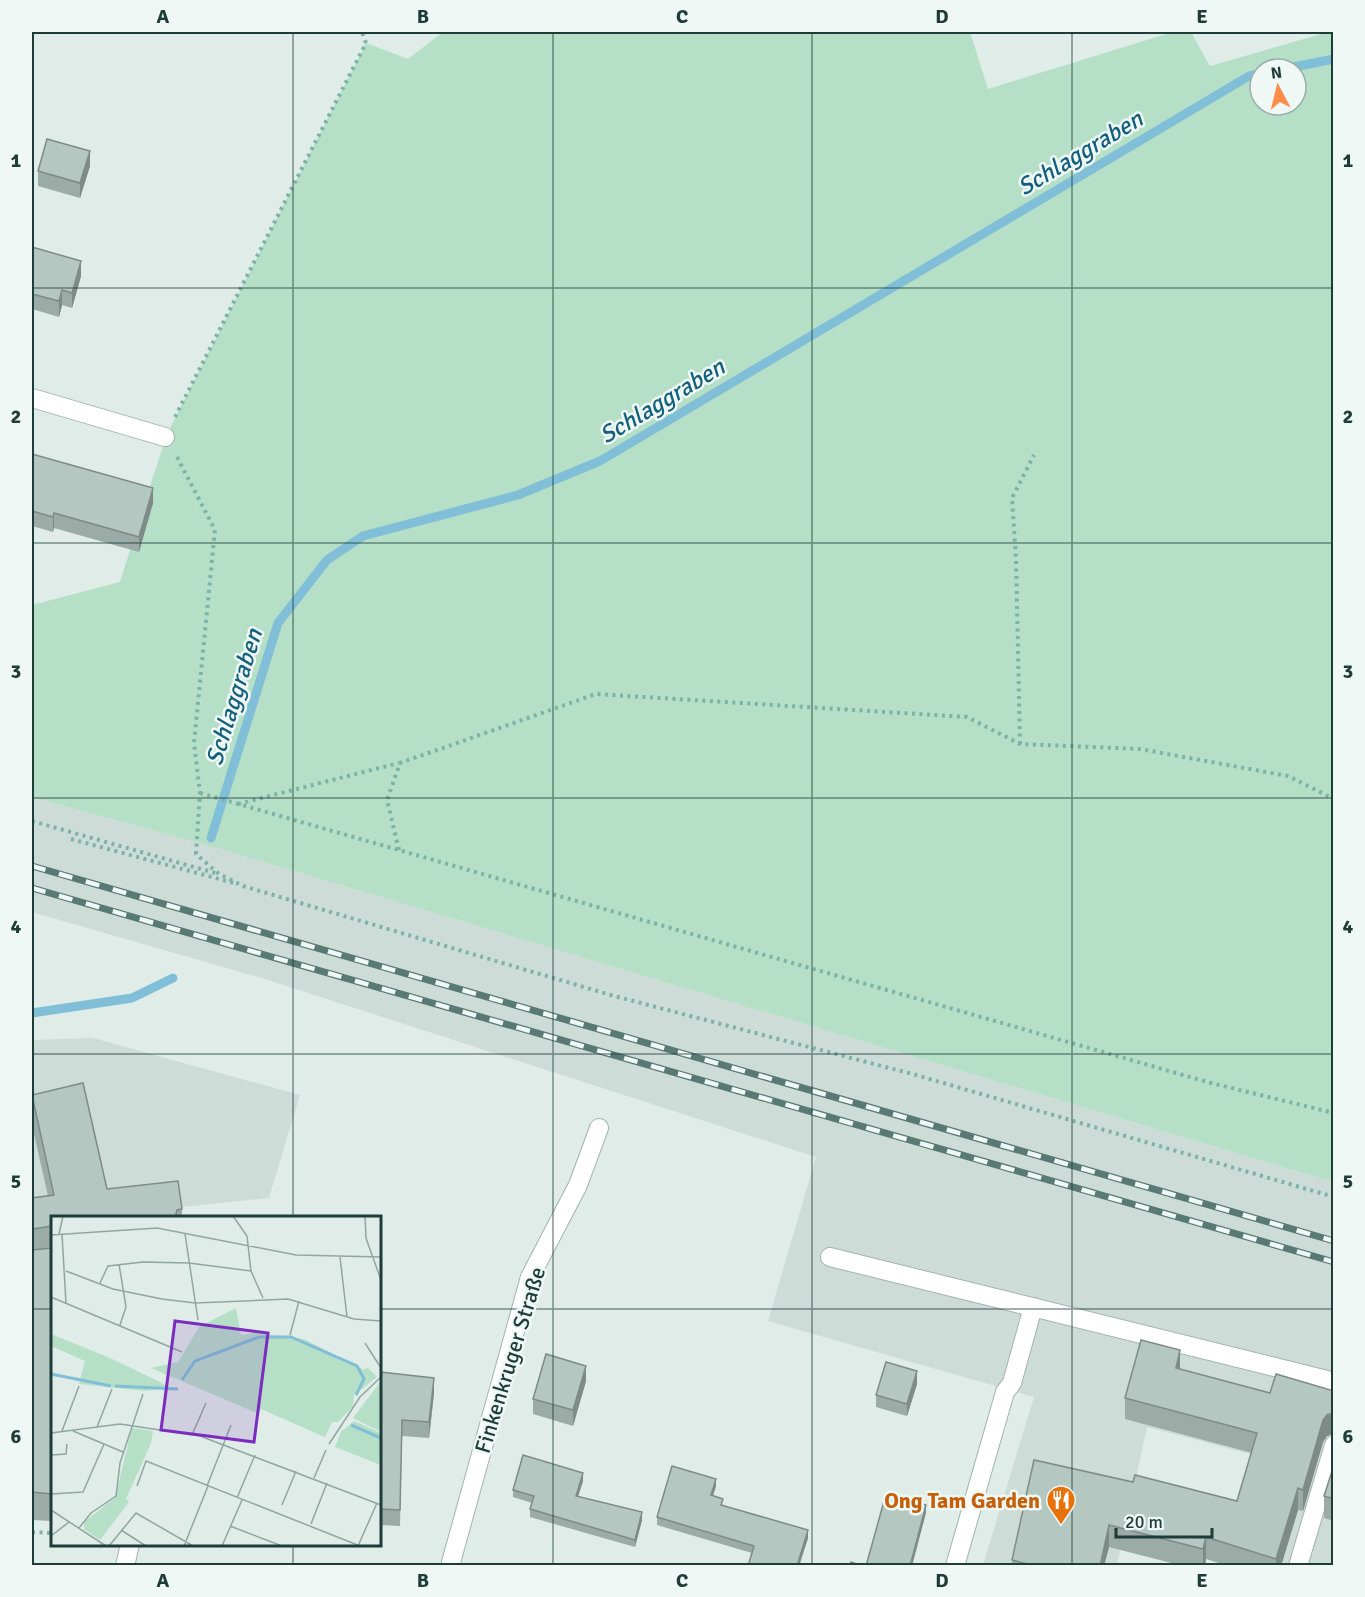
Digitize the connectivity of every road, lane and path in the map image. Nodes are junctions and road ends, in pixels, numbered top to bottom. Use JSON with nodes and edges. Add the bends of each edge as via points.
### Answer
{"nodes":[{"id":1,"x":363,"y":32,"type":"edge"},
{"id":2,"x":32,"y":398,"type":"edge"},
{"id":3,"x":165,"y":438,"type":"junction"},
{"id":4,"x":1034,"y":454,"type":"dead end"},
{"id":5,"x":1020,"y":744,"type":"junction"},
{"id":6,"x":400,"y":763,"type":"junction"},
{"id":7,"x":200,"y":793,"type":"junction"},
{"id":8,"x":1334,"y":799,"type":"edge"},
{"id":9,"x":237,"y":804,"type":"junction"},
{"id":10,"x":32,"y":821,"type":"edge"},
{"id":11,"x":70,"y":839,"type":"dead end"},
{"id":12,"x":399,"y":850,"type":"junction"},
{"id":13,"x":219,"y":874,"type":"junction"},
{"id":14,"x":243,"y":886,"type":"junction"},
{"id":15,"x":1334,"y":1113,"type":"edge"},
{"id":16,"x":599,"y":1128,"type":"dead end"},
{"id":17,"x":1334,"y":1197,"type":"edge"},
{"id":18,"x":830,"y":1257,"type":"dead end"},
{"id":19,"x":1033,"y":1307,"type":"junction"},
{"id":20,"x":1334,"y":1387,"type":"edge"},
{"id":21,"x":1334,"y":1445,"type":"edge"},
{"id":22,"x":32,"y":1532,"type":"edge"},
{"id":23,"x":51,"y":1533,"type":"edge"},
{"id":24,"x":130,"y":1546,"type":"edge"},
{"id":25,"x":124,"y":1566,"type":"edge"},
{"id":26,"x":450,"y":1566,"type":"edge"},
{"id":27,"x":955,"y":1566,"type":"edge"},
{"id":28,"x":1298,"y":1566,"type":"edge"}],
"edges":[{"from":1,"to":3,"type":"path","via":[[366,43]]},
{"from":2,"to":3,"type":"street"},
{"from":3,"to":7,"type":"path","via":[[215,530],[194,743]]},
{"from":4,"to":5,"type":"path","via":[[1012,498]]},
{"from":5,"to":6,"type":"path","via":[[967,717],[596,694]]},
{"from":5,"to":8,"type":"path","via":[[1152,751],[1288,776]]},
{"from":6,"to":9,"type":"path"},
{"from":6,"to":12,"type":"path","via":[[387,800]]},
{"from":7,"to":9,"type":"path"},
{"from":7,"to":13,"type":"path","via":[[196,854]]},
{"from":9,"to":12,"type":"path"},
{"from":10,"to":13,"type":"path"},
{"from":11,"to":14,"type":"path"},
{"from":12,"to":15,"type":"path","via":[[1211,1083]]},
{"from":13,"to":14,"type":"path"},
{"from":14,"to":17,"type":"path","via":[[614,996],[916,1075]]},
{"from":16,"to":26,"type":"street","name":"Finkenkruger Straße","via":[[578,1185],[530,1277]]},
{"from":18,"to":19,"type":"street"},
{"from":19,"to":20,"type":"street","via":[[1328,1380]]},
{"from":19,"to":27,"type":"street"},
{"from":21,"to":28,"type":"street"},
{"from":22,"to":23,"type":"path"},
{"from":24,"to":25,"type":"street"}]}
